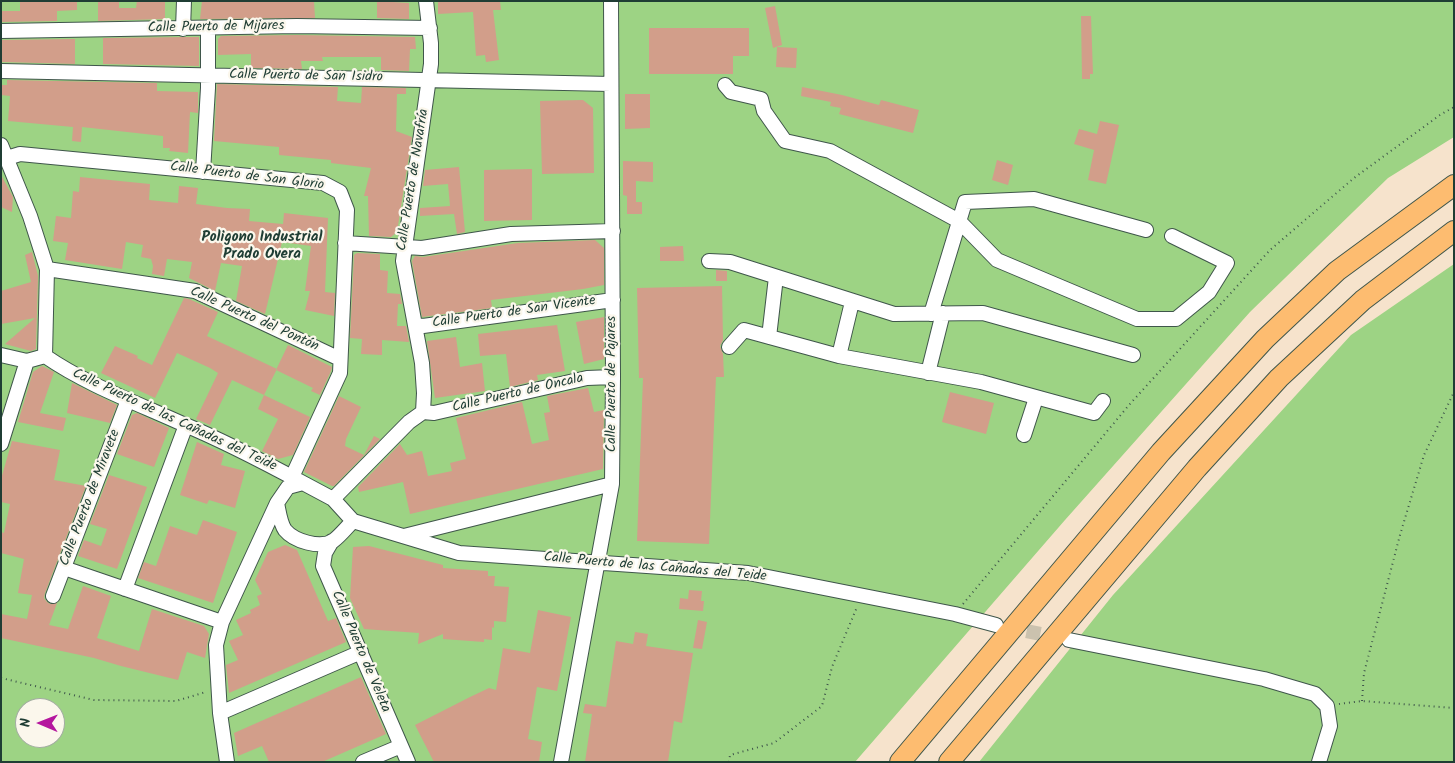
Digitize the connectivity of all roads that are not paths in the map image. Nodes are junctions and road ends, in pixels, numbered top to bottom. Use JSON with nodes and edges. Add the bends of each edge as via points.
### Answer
{"nodes":[{"id":1,"x":184,"y":1,"type":"edge"},
{"id":2,"x":426,"y":1,"type":"edge"},
{"id":3,"x":611,"y":1,"type":"edge"},
{"id":4,"x":208,"y":28,"type":"junction"},
{"id":5,"x":430,"y":28,"type":"junction"},
{"id":6,"x":183,"y":29,"type":"junction"},
{"id":7,"x":1,"y":32,"type":"edge"},
{"id":8,"x":1,"y":71,"type":"edge"},
{"id":9,"x":208,"y":75,"type":"junction"},
{"id":10,"x":428,"y":81,"type":"junction"},
{"id":11,"x":611,"y":84,"type":"junction"},
{"id":12,"x":726,"y":85,"type":"dead end"},
{"id":13,"x":1,"y":145,"type":"edge"},
{"id":14,"x":7,"y":158,"type":"junction"},
{"id":15,"x":203,"y":172,"type":"junction"},
{"id":16,"x":1454,"y":185,"type":"edge"},
{"id":17,"x":959,"y":221,"type":"junction"},
{"id":18,"x":1146,"y":230,"type":"dead end"},
{"id":19,"x":613,"y":231,"type":"junction"},
{"id":20,"x":1454,"y":231,"type":"edge"},
{"id":21,"x":1172,"y":236,"type":"dead end"},
{"id":22,"x":345,"y":243,"type":"junction"},
{"id":23,"x":403,"y":247,"type":"junction"},
{"id":24,"x":709,"y":262,"type":"dead end"},
{"id":25,"x":47,"y":269,"type":"junction"},
{"id":26,"x":776,"y":277,"type":"junction"},
{"id":27,"x":613,"y":300,"type":"junction"},
{"id":28,"x":852,"y":302,"type":"junction"},
{"id":29,"x":937,"y":314,"type":"junction"},
{"id":30,"x":415,"y":325,"type":"junction"},
{"id":31,"x":769,"y":337,"type":"junction"},
{"id":32,"x":729,"y":347,"type":"dead end"},
{"id":33,"x":1,"y":355,"type":"edge"},
{"id":34,"x":1133,"y":355,"type":"dead end"},
{"id":35,"x":45,"y":356,"type":"junction"},
{"id":36,"x":839,"y":356,"type":"junction"},
{"id":37,"x":340,"y":359,"type":"junction"},
{"id":38,"x":27,"y":361,"type":"junction"},
{"id":39,"x":928,"y":373,"type":"junction"},
{"id":40,"x":613,"y":377,"type":"junction"},
{"id":41,"x":1036,"y":398,"type":"junction"},
{"id":42,"x":128,"y":400,"type":"junction"},
{"id":43,"x":1103,"y":401,"type":"dead end"},
{"id":44,"x":422,"y":412,"type":"junction"},
{"id":45,"x":186,"y":425,"type":"junction"},
{"id":46,"x":1024,"y":435,"type":"dead end"},
{"id":47,"x":1,"y":444,"type":"edge"},
{"id":48,"x":274,"y":468,"type":"junction"},
{"id":49,"x":298,"y":480,"type":"junction"},
{"id":50,"x":612,"y":484,"type":"junction"},
{"id":51,"x":280,"y":498,"type":"junction"},
{"id":52,"x":333,"y":499,"type":"junction"},
{"id":53,"x":353,"y":521,"type":"junction"},
{"id":54,"x":286,"y":531,"type":"junction"},
{"id":55,"x":402,"y":536,"type":"junction"},
{"id":56,"x":332,"y":541,"type":"junction"},
{"id":57,"x":260,"y":542,"type":"junction"},
{"id":58,"x":597,"y":562,"type":"junction"},
{"id":59,"x":64,"y":568,"type":"junction"},
{"id":60,"x":125,"y":589,"type":"junction"},
{"id":61,"x":52,"y":596,"type":"dead end"},
{"id":62,"x":222,"y":622,"type":"junction"},
{"id":63,"x":996,"y":625,"type":"tunnel mouth"},
{"id":64,"x":1069,"y":640,"type":"tunnel mouth"},
{"id":65,"x":361,"y":652,"type":"junction"},
{"id":66,"x":220,"y":713,"type":"junction"},
{"id":67,"x":401,"y":746,"type":"junction"},
{"id":68,"x":227,"y":762,"type":"edge"},
{"id":69,"x":363,"y":762,"type":"edge"},
{"id":70,"x":408,"y":762,"type":"edge"},
{"id":71,"x":561,"y":762,"type":"edge"},
{"id":72,"x":900,"y":762,"type":"edge"},
{"id":73,"x":949,"y":762,"type":"edge"},
{"id":74,"x":1319,"y":762,"type":"edge"}],
"edges":[{"from":1,"to":6,"type":"street"},
{"from":2,"to":5,"type":"street","name":"Calle Puerto de Navafría"},
{"from":3,"to":11,"type":"street","name":"Calle Puerto de Pajares"},
{"from":4,"to":5,"type":"street","name":"Calle Puerto de Mijares"},
{"from":4,"to":6,"type":"street","name":"Calle Puerto de Mijares"},
{"from":4,"to":9,"type":"street"},
{"from":5,"to":10,"type":"street","name":"Calle Puerto de Navafría"},
{"from":6,"to":7,"type":"street","name":"Calle Puerto de Mijares"},
{"from":8,"to":9,"type":"street","name":"Calle Puerto de San Isidro"},
{"from":9,"to":10,"type":"street","name":"Calle Puerto de San Isidro"},
{"from":9,"to":15,"type":"street"},
{"from":10,"to":11,"type":"street","name":"Calle Puerto de San Isidro"},
{"from":10,"to":23,"type":"street","name":"Calle Puerto de Navafría"},
{"from":11,"to":19,"type":"street","name":"Calle Puerto de Pajares"},
{"from":12,"to":17,"type":"street","via":[[731,92],[761,99],[764,111],[785,141],[830,152]]},
{"from":13,"to":14,"type":"street"},
{"from":14,"to":15,"type":"street","name":"Calle Puerto de San Glorio","via":[[20,154]]},
{"from":14,"to":25,"type":"street"},
{"from":15,"to":22,"type":"street","name":"Calle Puerto de San Glorio","via":[[323,183],[340,192],[347,210]]},
{"from":16,"to":72,"type":"highway","via":[[1337,271],[1265,339],[1161,452]]},
{"from":17,"to":18,"type":"street","via":[[965,202],[1034,199]]},
{"from":17,"to":21,"type":"street","via":[[997,260],[1137,319],[1176,319],[1208,292],[1227,263]]},
{"from":17,"to":29,"type":"street"},
{"from":19,"to":23,"type":"street","via":[[511,234],[422,248]]},
{"from":19,"to":27,"type":"street","name":"Calle Puerto de Pajares"},
{"from":20,"to":73,"type":"highway","via":[[1363,300],[1279,378],[1197,468]]},
{"from":22,"to":23,"type":"street"},
{"from":22,"to":37,"type":"street","name":"Calle Puerto de San Glorio"},
{"from":23,"to":30,"type":"street","name":"Calle Puerto de Navafría"},
{"from":24,"to":26,"type":"street","via":[[730,262]]},
{"from":25,"to":35,"type":"street"},
{"from":25,"to":37,"type":"street","name":"Calle Puerto del Pontón","via":[[195,291]]},
{"from":26,"to":28,"type":"street"},
{"from":26,"to":31,"type":"street"},
{"from":27,"to":30,"type":"street","name":"Calle Puerto de San Vicente"},
{"from":27,"to":40,"type":"street","name":"Calle Puerto de Pajares"},
{"from":28,"to":29,"type":"street","via":[[894,314]]},
{"from":28,"to":36,"type":"street"},
{"from":29,"to":34,"type":"street","via":[[983,313]]},
{"from":29,"to":39,"type":"street"},
{"from":30,"to":44,"type":"street","name":"Calle Puerto de Navafría","via":[[422,363]]},
{"from":31,"to":32,"type":"street","via":[[744,330]]},
{"from":31,"to":36,"type":"street"},
{"from":33,"to":38,"type":"street"},
{"from":35,"to":38,"type":"street"},
{"from":35,"to":42,"type":"street","name":"Calle Puerto de las Cañadas del Teide","via":[[61,368]]},
{"from":36,"to":39,"type":"street"},
{"from":37,"to":49,"type":"street","name":"Calle Puerto de San Glorio","via":[[340,373]]},
{"from":38,"to":47,"type":"street"},
{"from":39,"to":41,"type":"street","via":[[981,382]]},
{"from":40,"to":44,"type":"street","name":"Calle Puerto de Oncala","via":[[587,378],[434,413]]},
{"from":40,"to":50,"type":"street","name":"Calle Puerto de Pajares"},
{"from":41,"to":43,"type":"street","via":[[1094,413]]},
{"from":41,"to":46,"type":"street"},
{"from":42,"to":45,"type":"street","name":"Calle Puerto de las Cañadas del Teide"},
{"from":42,"to":59,"type":"street","name":"Calle Puerto de Miravete"},
{"from":44,"to":52,"type":"street"},
{"from":45,"to":48,"type":"street","name":"Calle Puerto de las Cañadas del Teide"},
{"from":45,"to":60,"type":"street"},
{"from":48,"to":49,"type":"street","name":"Calle Puerto de las Cañadas del Teide"},
{"from":48,"to":51,"type":"street","via":[[281,479]]},
{"from":49,"to":51,"type":"street","via":[[288,486]]},
{"from":49,"to":52,"type":"street"},
{"from":50,"to":55,"type":"street"},
{"from":50,"to":58,"type":"street","name":"Calle Puerto de Pajares"},
{"from":51,"to":54,"type":"street"},
{"from":51,"to":57,"type":"street"},
{"from":52,"to":53,"type":"street"},
{"from":53,"to":55,"type":"street","name":"Calle Puerto de las Cañadas del Teide"},
{"from":53,"to":56,"type":"street"},
{"from":54,"to":56,"type":"street","via":[[306,542]]},
{"from":54,"to":57,"type":"street"},
{"from":55,"to":58,"type":"street","name":"Calle Puerto de las Cañadas del Teide","via":[[459,553]]},
{"from":56,"to":65,"type":"street","name":"Calle Puerto de Veleta","via":[[325,553],[323,566]]},
{"from":57,"to":62,"type":"street"},
{"from":58,"to":63,"type":"street","name":"Calle Puerto de las Cañadas del Teide","via":[[748,573]]},
{"from":58,"to":71,"type":"street","name":"Calle Puerto de Pajares"},
{"from":59,"to":60,"type":"street"},
{"from":59,"to":61,"type":"street","name":"Calle Puerto de Miravete"},
{"from":60,"to":62,"type":"street"},
{"from":62,"to":66,"type":"street","via":[[216,645]]},
{"from":64,"to":74,"type":"street","via":[[1264,679],[1316,694],[1327,706],[1330,726]]},
{"from":65,"to":66,"type":"street"},
{"from":65,"to":67,"type":"street","name":"Calle Puerto de Veleta"},
{"from":66,"to":68,"type":"street"},
{"from":67,"to":69,"type":"street"},
{"from":67,"to":70,"type":"street","name":"Calle Puerto de Veleta"}]}
